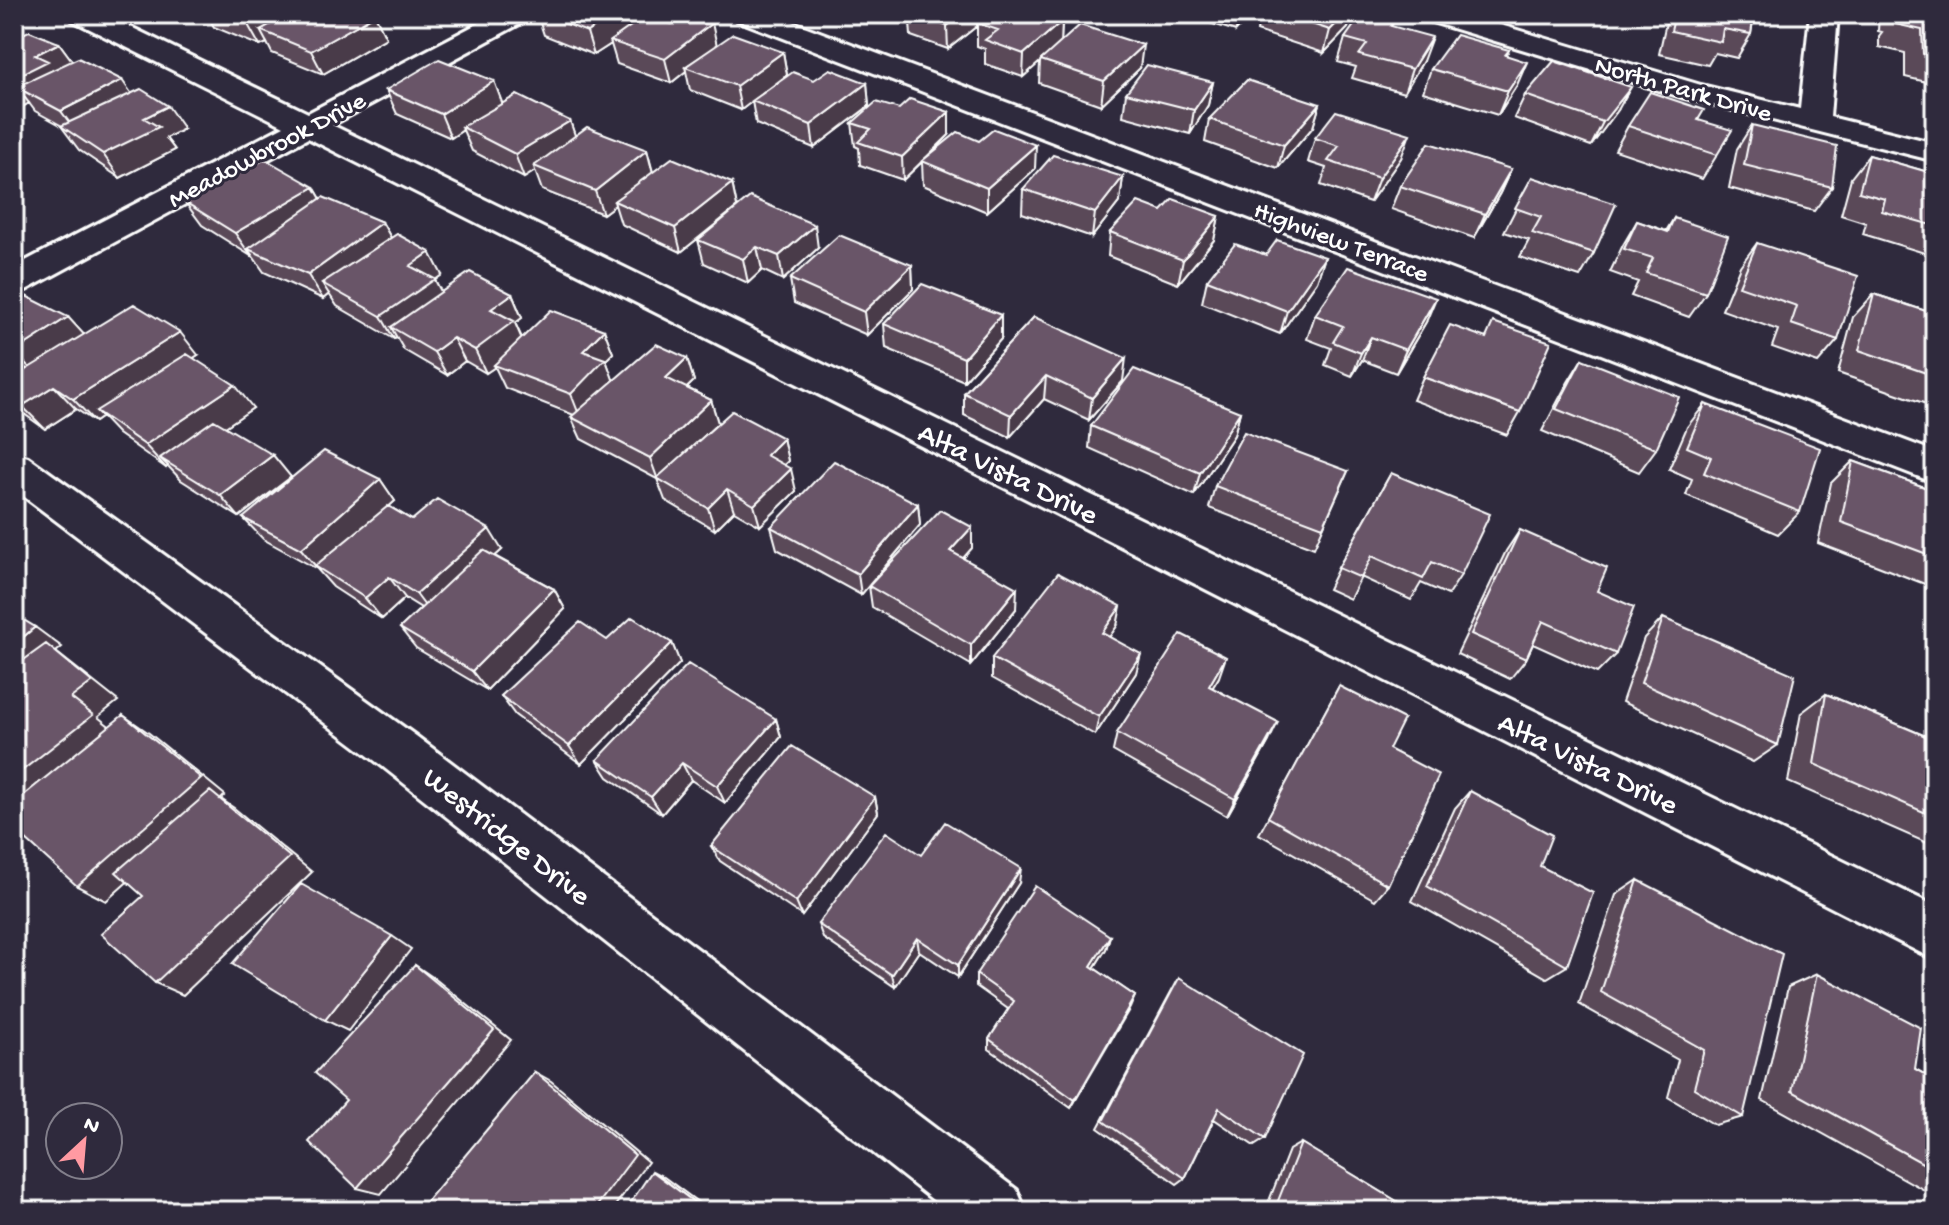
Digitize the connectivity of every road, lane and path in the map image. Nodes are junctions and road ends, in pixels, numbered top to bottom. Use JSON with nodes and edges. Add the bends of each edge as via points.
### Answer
{"nodes":[{"id":1,"x":82,"y":14,"type":"edge"},
{"id":2,"x":517,"y":14,"type":"edge"},
{"id":3,"x":747,"y":14,"type":"edge"},
{"id":4,"x":1437,"y":14,"type":"edge"},
{"id":5,"x":1824,"y":14,"type":"edge"},
{"id":6,"x":1814,"y":122,"type":"junction"},
{"id":7,"x":307,"y":126,"type":"junction"},
{"id":8,"x":1935,"y":152,"type":"edge"},
{"id":9,"x":14,"y":282,"type":"edge"},
{"id":10,"x":14,"y":468,"type":"edge"},
{"id":11,"x":1935,"y":468,"type":"edge"},
{"id":12,"x":1935,"y":934,"type":"edge"},
{"id":13,"x":996,"y":1211,"type":"edge"}],
"edges":[{"from":1,"to":7,"type":"street","name":"Alta Vista Drive"},
{"from":2,"to":7,"type":"street","name":"Meadowbrook Drive"},
{"from":3,"to":11,"type":"street","name":"Highview Terrace"},
{"from":4,"to":6,"type":"street","name":"North Park Drive","via":[[1691,91]]},
{"from":5,"to":6,"type":"street"},
{"from":6,"to":8,"type":"street","name":"North Park Drive"},
{"from":7,"to":9,"type":"street","name":"Meadowbrook Drive"},
{"from":7,"to":12,"type":"street","name":"Alta Vista Drive"},
{"from":10,"to":13,"type":"street","name":"Westridge Drive","via":[[399,751]]}]}
